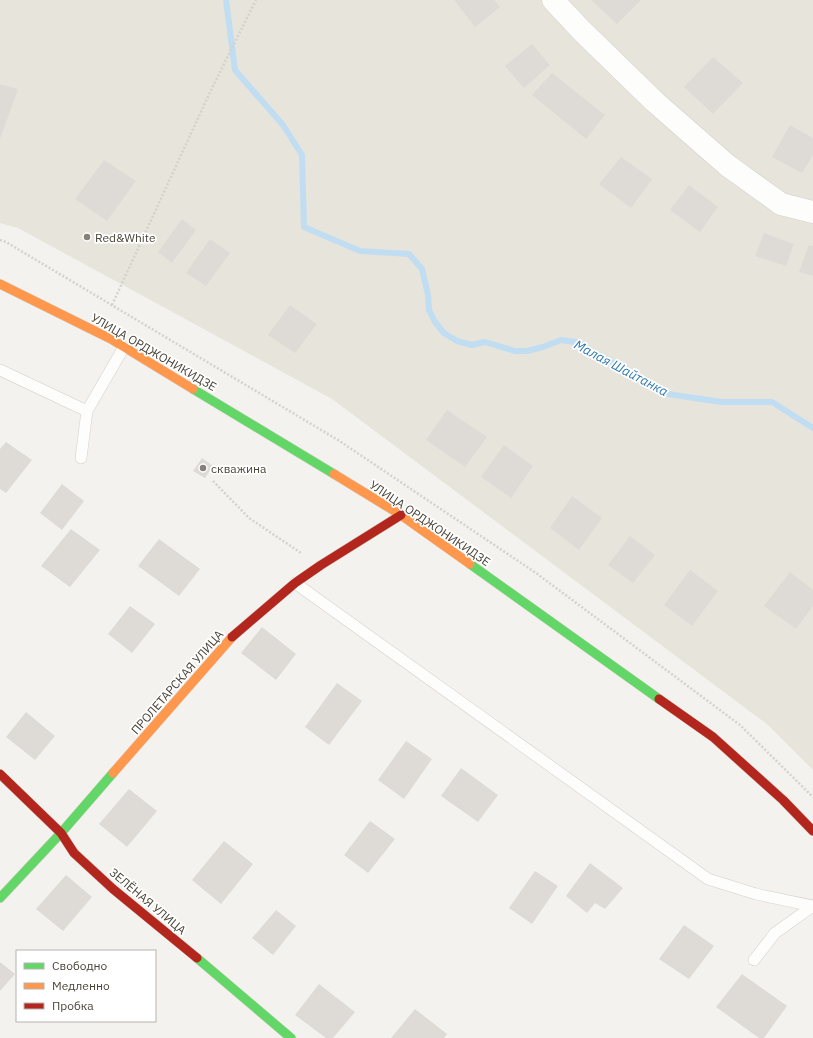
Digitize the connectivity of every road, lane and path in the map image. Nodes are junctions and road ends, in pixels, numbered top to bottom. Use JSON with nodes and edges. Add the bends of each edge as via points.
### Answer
{"nodes":[{"id":1,"x":256,"y":0,"type":"edge"},
{"id":2,"x":553,"y":0,"type":"edge"},
{"id":3,"x":813,"y":212,"type":"edge"},
{"id":4,"x":0,"y":284,"type":"edge"},
{"id":5,"x":112,"y":305,"type":"dead end"},
{"id":6,"x":124,"y":347,"type":"junction"},
{"id":7,"x":0,"y":370,"type":"edge"},
{"id":8,"x":86,"y":411,"type":"junction"},
{"id":9,"x":81,"y":458,"type":"dead end"},
{"id":10,"x":212,"y":481,"type":"dead end"},
{"id":11,"x":401,"y":515,"type":"junction"},
{"id":12,"x":320,"y":566,"type":"junction"},
{"id":13,"x":295,"y":583,"type":"junction"},
{"id":14,"x":0,"y":774,"type":"edge"},
{"id":15,"x":813,"y":831,"type":"edge"},
{"id":16,"x":61,"y":833,"type":"junction"},
{"id":17,"x":0,"y":898,"type":"edge"},
{"id":18,"x":813,"y":906,"type":"edge"},
{"id":19,"x":754,"y":960,"type":"dead end"},
{"id":20,"x":291,"y":1038,"type":"edge"}],
"edges":[{"from":1,"to":5,"type":"path","via":[[211,90]]},
{"from":2,"to":3,"type":"street","via":[[580,30],[655,102],[727,165],[781,204]]},
{"from":4,"to":6,"type":"main road","name":"УЛИЦА ОРДЖОНИКИДЗЕ"},
{"from":6,"to":8,"type":"lane"},
{"from":6,"to":11,"type":"main road","name":"УЛИЦА ОРДЖОНИКИДЗЕ"},
{"from":7,"to":8,"type":"lane"},
{"from":8,"to":9,"type":"lane"},
{"from":10,"to":12,"type":"path","via":[[250,518]]},
{"from":11,"to":12,"type":"main road","name":"ПРОЛЕТАРСКАЯ УЛИЦА"},
{"from":11,"to":15,"type":"main road","name":"УЛИЦА ОРДЖОНИКИДЗЕ","via":[[713,737],[783,800]]},
{"from":12,"to":13,"type":"main road","name":"ПРОЛЕТАРСКАЯ УЛИЦА"},
{"from":13,"to":16,"type":"main road","name":"ПРОЛЕТАРСКАЯ УЛИЦА","via":[[235,633]]},
{"from":13,"to":18,"type":"lane","via":[[708,879],[756,894]]},
{"from":14,"to":16,"type":"main road","name":"ЗЕЛЁНАЯ УЛИЦА"},
{"from":16,"to":17,"type":"main road","name":"ПРОЛЕТАРСКАЯ УЛИЦА"},
{"from":16,"to":20,"type":"main road","name":"ЗЕЛЁНАЯ УЛИЦА","via":[[74,853],[113,889]]},
{"from":18,"to":19,"type":"lane","via":[[774,933]]}]}
